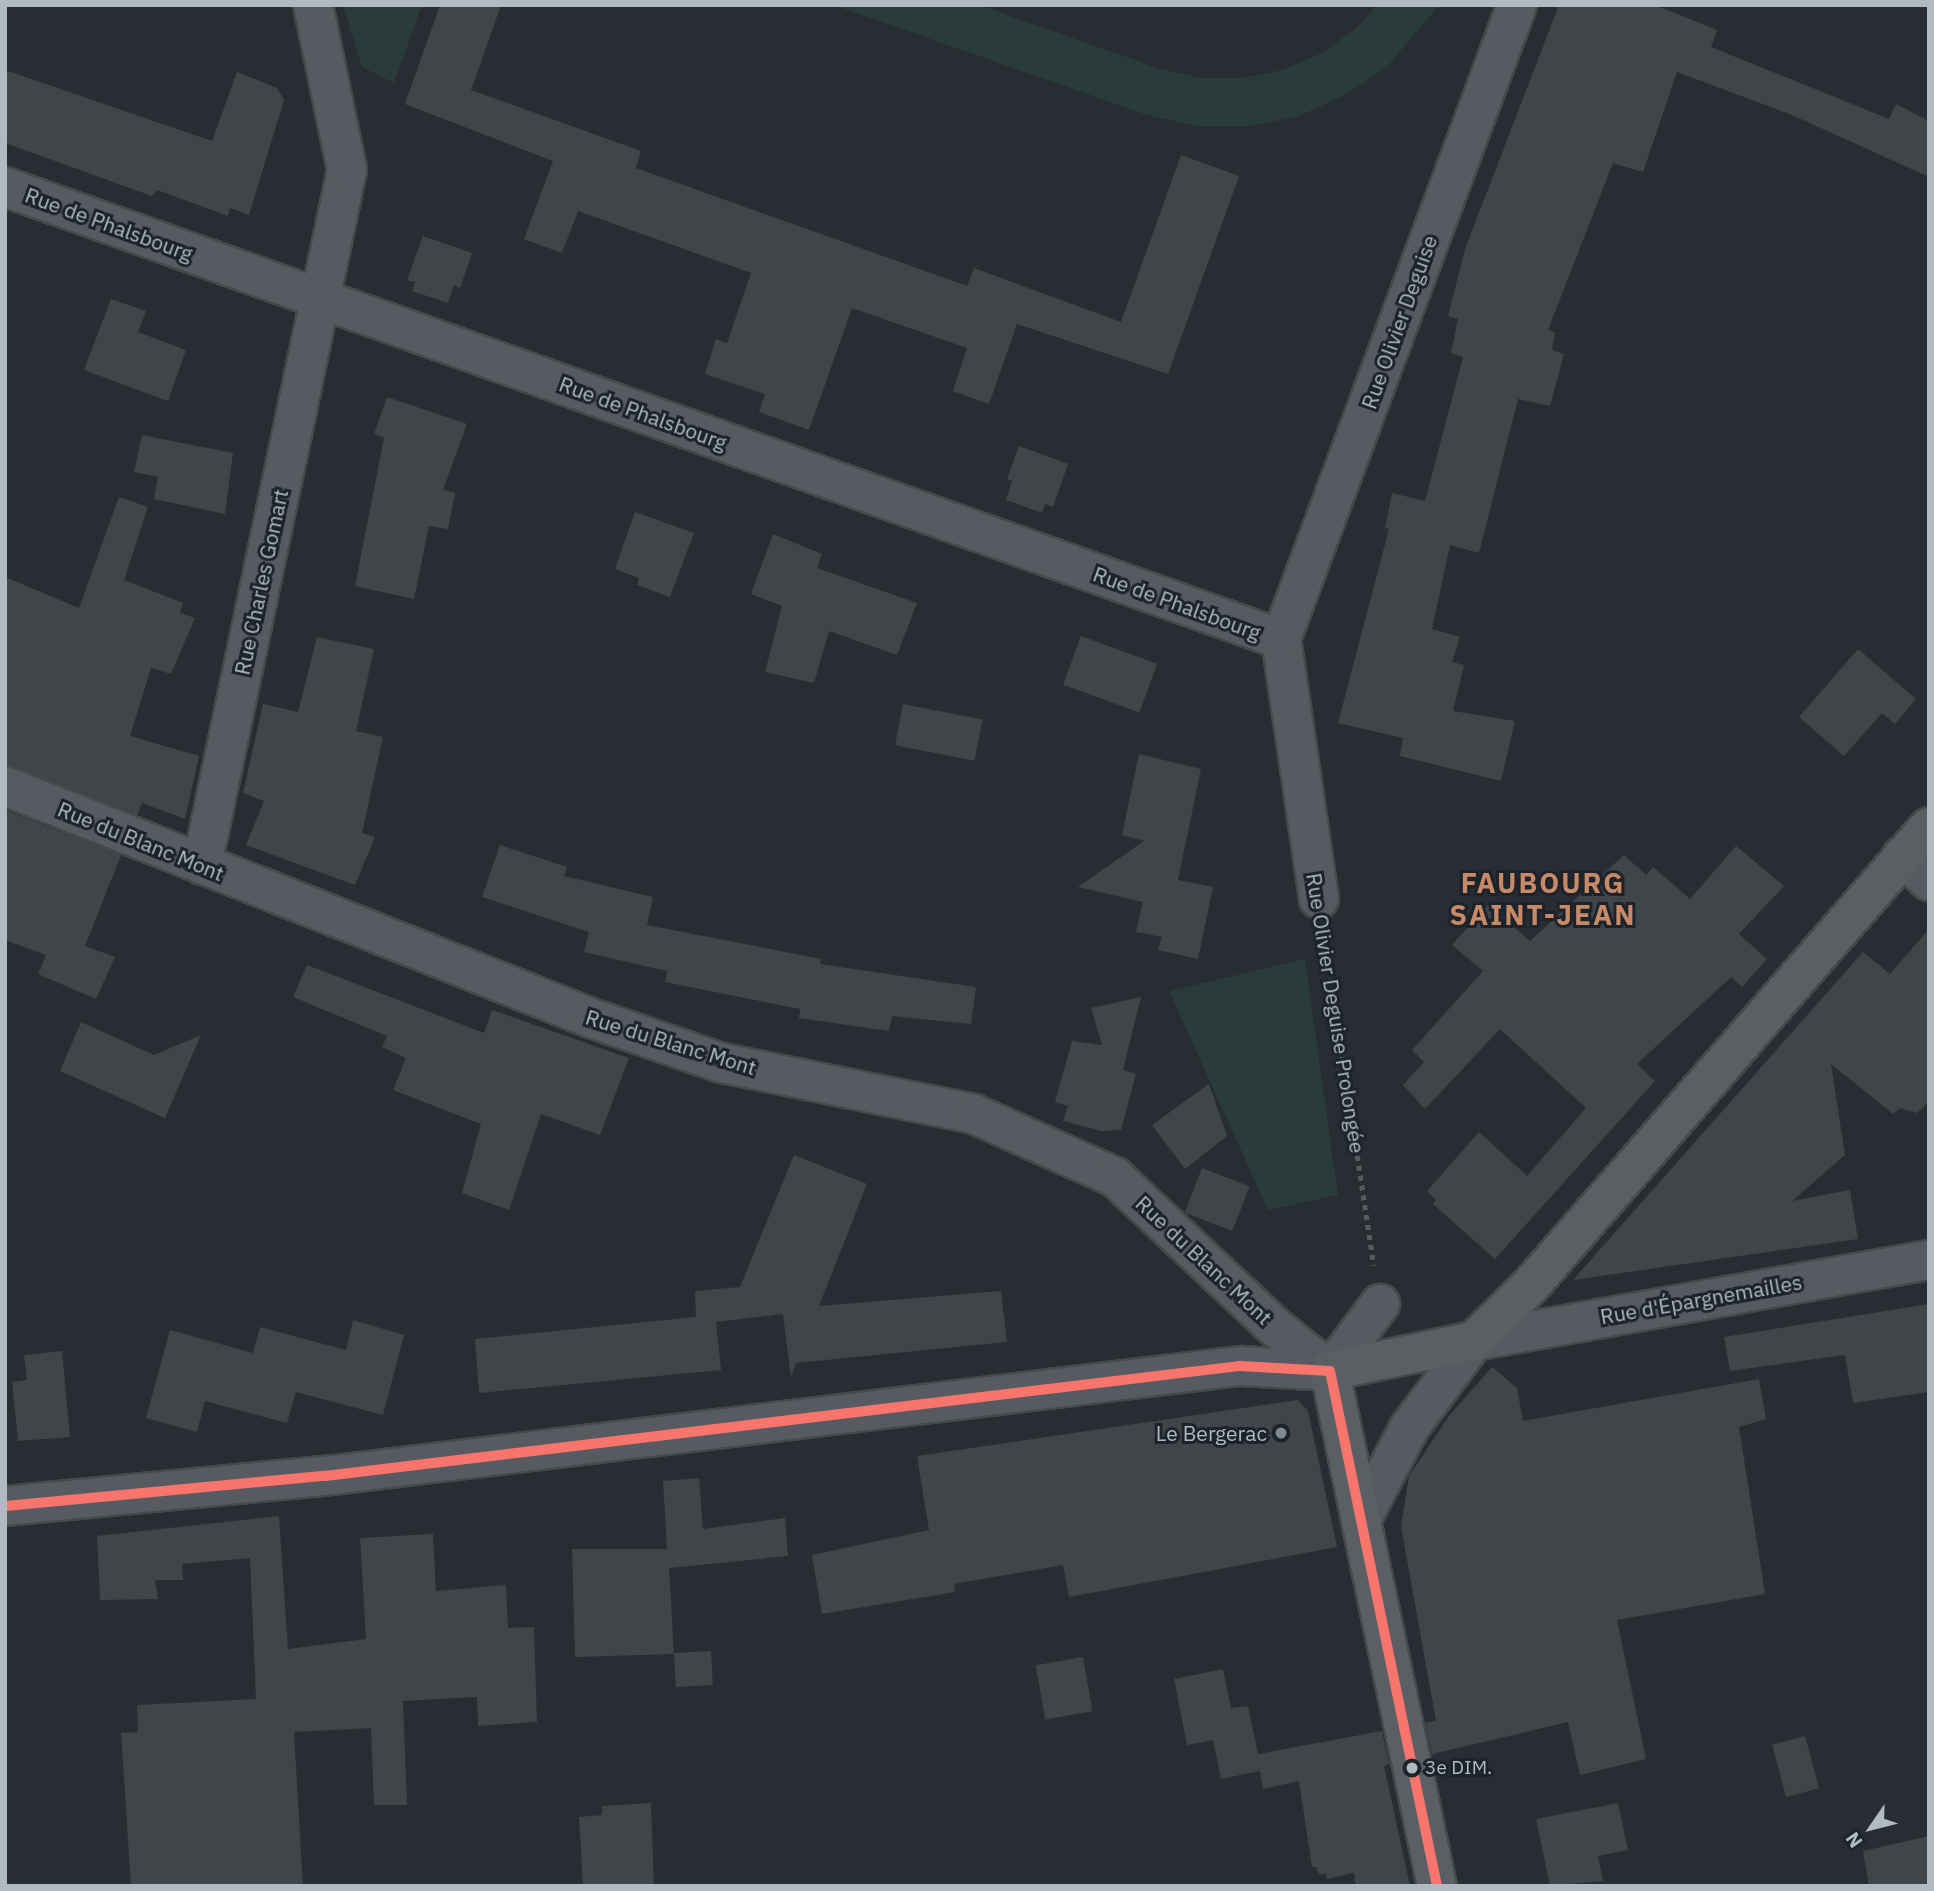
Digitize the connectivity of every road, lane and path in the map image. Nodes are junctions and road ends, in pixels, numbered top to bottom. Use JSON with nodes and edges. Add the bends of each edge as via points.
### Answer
{"nodes":[{"id":1,"x":313,"y":5,"type":"edge"},
{"id":2,"x":1517,"y":5,"type":"edge"},
{"id":3,"x":5,"y":187,"type":"edge"},
{"id":4,"x":319,"y":298,"type":"junction"},
{"id":5,"x":1281,"y":639,"type":"junction"},
{"id":6,"x":5,"y":786,"type":"edge"},
{"id":7,"x":1929,"y":827,"type":"edge"},
{"id":8,"x":202,"y":865,"type":"junction"},
{"id":9,"x":1915,"y":869,"type":"edge"},
{"id":10,"x":1319,"y":900,"type":"joint"},
{"id":11,"x":1929,"y":1261,"type":"edge"},
{"id":12,"x":1380,"y":1304,"type":"joint"},
{"id":13,"x":1474,"y":1341,"type":"junction"},
{"id":14,"x":1330,"y":1371,"type":"junction"},
{"id":15,"x":5,"y":1506,"type":"edge"},
{"id":16,"x":1361,"y":1520,"type":"junction"},
{"id":17,"x":1437,"y":1886,"type":"edge"}],
"edges":[{"from":1,"to":4,"type":"street","name":"Rue Charles Gomart","via":[[347,170],[331,261]]},
{"from":2,"to":5,"type":"street","name":"Rue Olivier Deguise"},
{"from":3,"to":4,"type":"street","name":"Rue de Phalsbourg"},
{"from":4,"to":5,"type":"street","name":"Rue de Phalsbourg"},
{"from":4,"to":8,"type":"street","name":"Rue Charles Gomart"},
{"from":5,"to":10,"type":"street","name":"Rue Olivier Deguise Prolongée"},
{"from":6,"to":8,"type":"street","name":"Rue du Blanc Mont"},
{"from":7,"to":9,"type":"main road"},
{"from":8,"to":14,"type":"street","name":"Rue du Blanc Mont","via":[[591,1018],[722,1063],[974,1114],[1115,1177],[1275,1327]]},
{"from":9,"to":13,"type":"main road"},
{"from":10,"to":12,"type":"path","name":"Rue Olivier Deguise Prolongée"},
{"from":11,"to":13,"type":"street","name":"Rue d'Épargnemailles"},
{"from":12,"to":14,"type":"street"},
{"from":13,"to":14,"type":"main road"},
{"from":13,"to":16,"type":"street","via":[[1409,1428]]},
{"from":14,"to":15,"type":"street","via":[[1241,1366],[325,1476]]},
{"from":14,"to":16,"type":"main road"},
{"from":16,"to":17,"type":"main road"}]}
